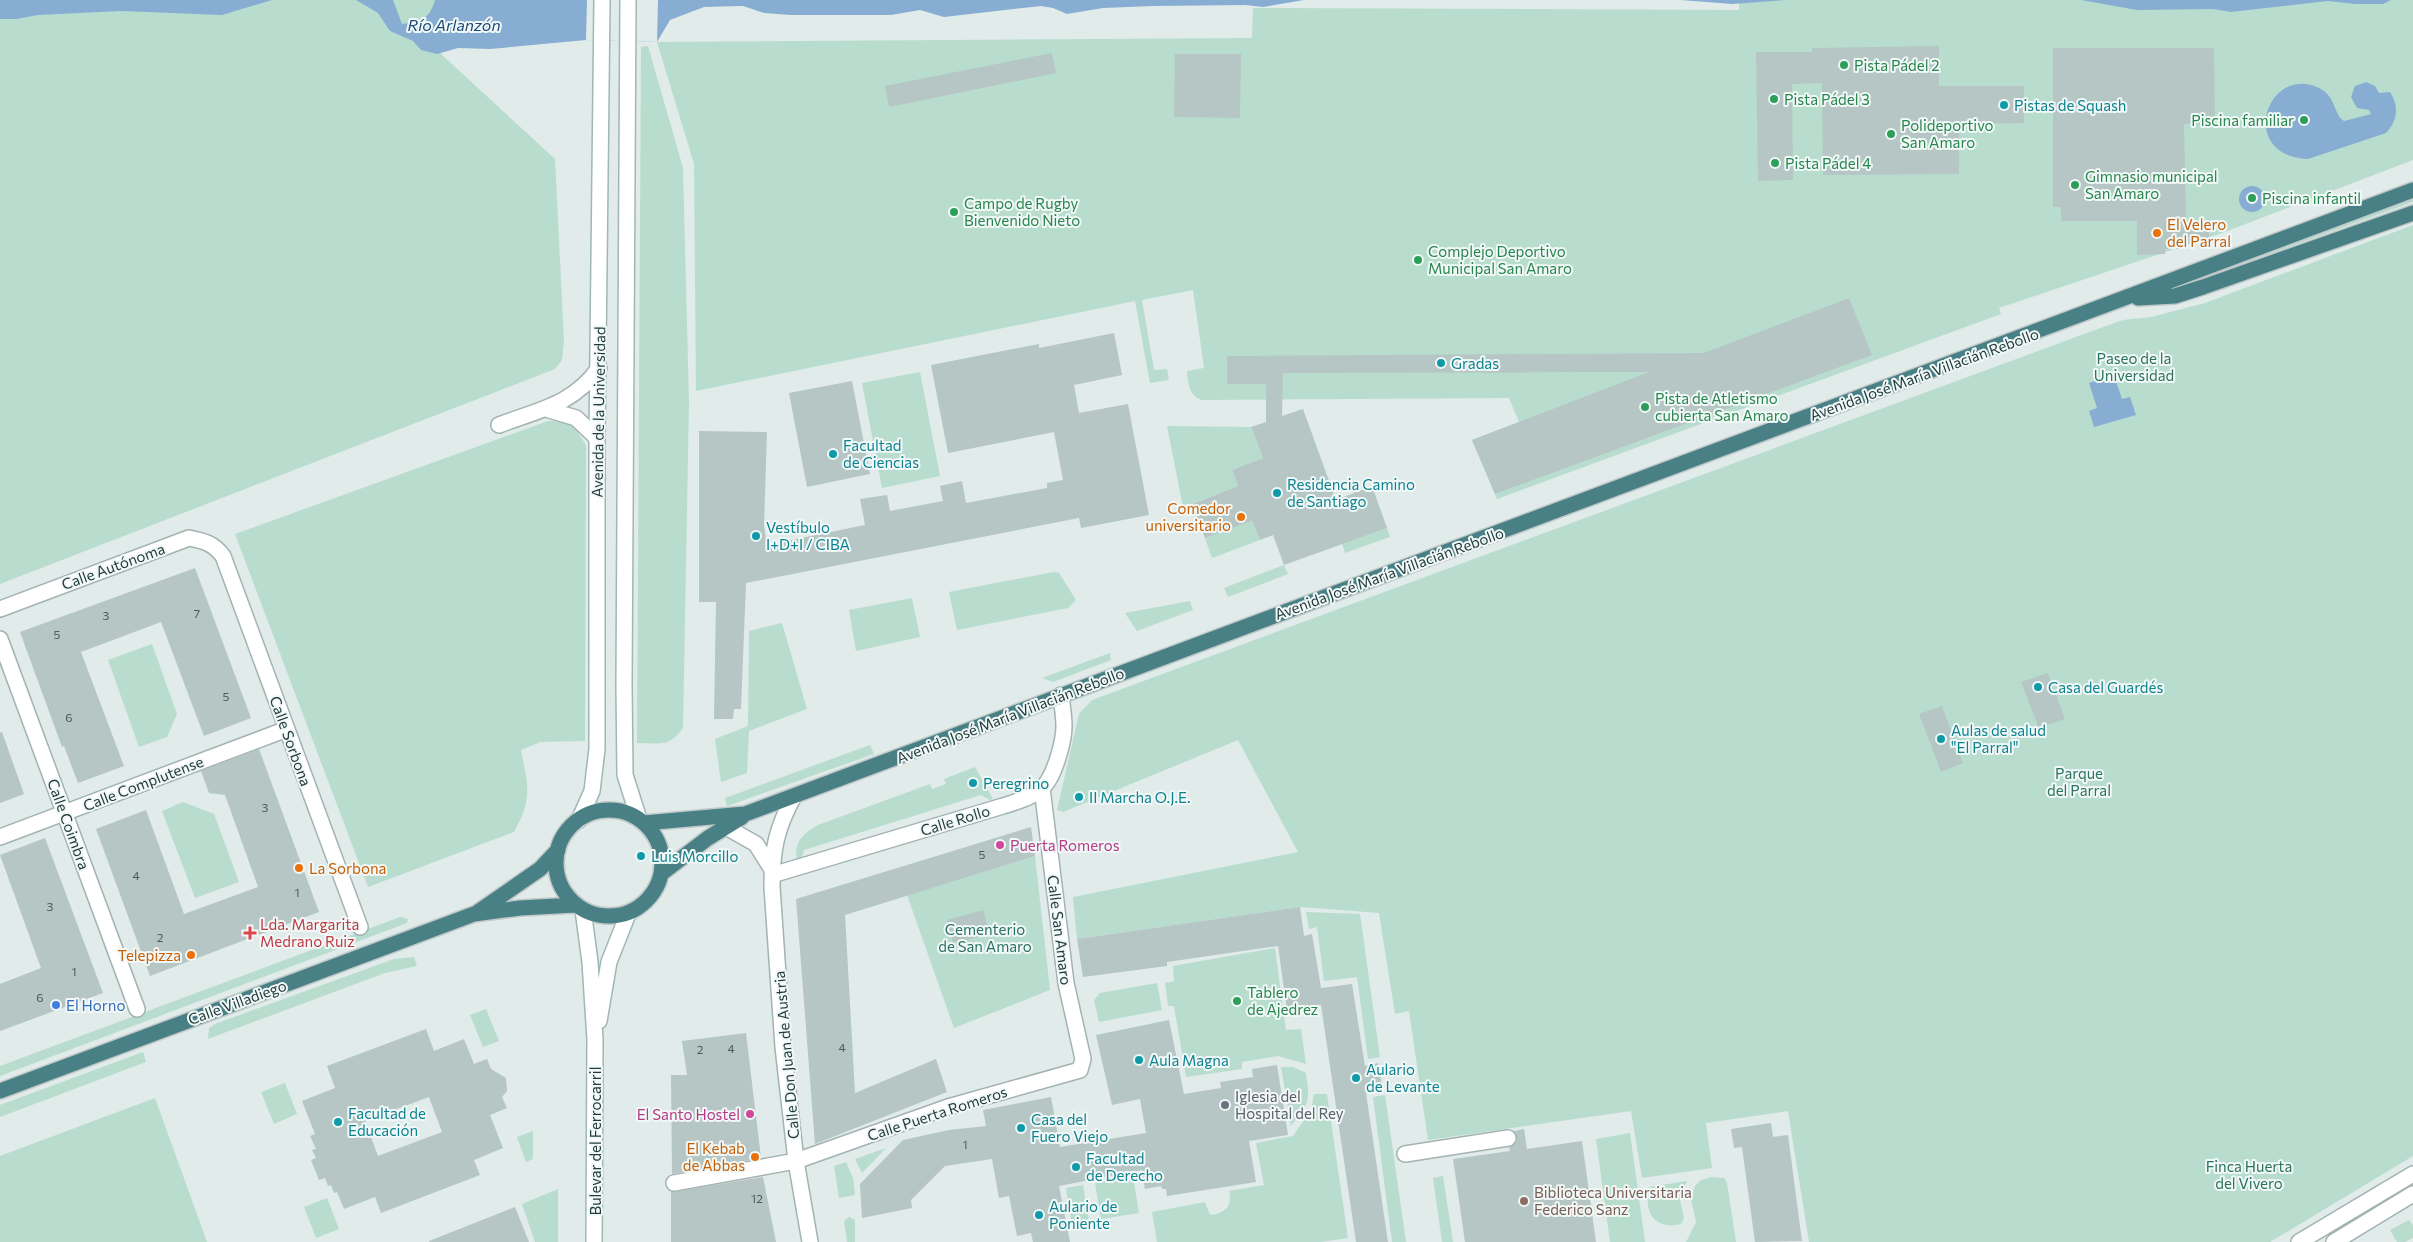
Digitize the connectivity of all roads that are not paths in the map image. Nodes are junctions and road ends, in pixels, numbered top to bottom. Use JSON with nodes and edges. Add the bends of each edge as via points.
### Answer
{"nodes":[{"id":1,"x":602,"y":0,"type":"edge"},
{"id":2,"x":628,"y":0,"type":"edge"},
{"id":3,"x":2413,"y":190,"type":"edge"},
{"id":4,"x":2413,"y":213,"type":"edge"},
{"id":5,"x":2129,"y":298,"type":"junction"},
{"id":6,"x":599,"y":368,"type":"junction"},
{"id":7,"x":546,"y":409,"type":"junction"},
{"id":8,"x":499,"y":426,"type":"dead end"},
{"id":9,"x":597,"y":438,"type":"junction"},
{"id":10,"x":222,"y":556,"type":"joint"},
{"id":11,"x":0,"y":608,"type":"edge"},
{"id":12,"x":0,"y":639,"type":"edge"},
{"id":13,"x":1061,"y":695,"type":"junction"},
{"id":14,"x":287,"y":729,"type":"junction"},
{"id":15,"x":1042,"y":788,"type":"junction"},
{"id":16,"x":794,"y":796,"type":"junction"},
{"id":17,"x":64,"y":813,"type":"junction"},
{"id":18,"x":745,"y":814,"type":"junction"},
{"id":19,"x":579,"y":820,"type":"junction"},
{"id":20,"x":642,"y":821,"type":"junction"},
{"id":21,"x":726,"y":827,"type":"junction"},
{"id":22,"x":0,"y":837,"type":"edge"},
{"id":23,"x":558,"y":850,"type":"junction"},
{"id":24,"x":771,"y":872,"type":"junction"},
{"id":25,"x":662,"y":873,"type":"junction"},
{"id":26,"x":579,"y":907,"type":"junction"},
{"id":27,"x":474,"y":914,"type":"junction"},
{"id":28,"x":628,"y":914,"type":"junction"},
{"id":29,"x":360,"y":927,"type":"dead end"},
{"id":30,"x":137,"y":1009,"type":"dead end"},
{"id":31,"x":595,"y":1039,"type":"junction"},
{"id":32,"x":1080,"y":1070,"type":"joint"},
{"id":33,"x":0,"y":1091,"type":"edge"},
{"id":34,"x":1508,"y":1138,"type":"dead end"},
{"id":35,"x":1405,"y":1154,"type":"dead end"},
{"id":36,"x":796,"y":1160,"type":"junction"},
{"id":37,"x":2413,"y":1174,"type":"edge"},
{"id":38,"x":2413,"y":1182,"type":"edge"},
{"id":39,"x":674,"y":1183,"type":"dead end"},
{"id":40,"x":2413,"y":1194,"type":"edge"},
{"id":41,"x":2337,"y":1219,"type":"junction"},
{"id":42,"x":2363,"y":1224,"type":"junction"},
{"id":43,"x":594,"y":1242,"type":"edge"},
{"id":44,"x":810,"y":1242,"type":"edge"},
{"id":45,"x":2299,"y":1242,"type":"edge"},
{"id":46,"x":2334,"y":1242,"type":"edge"}],
"edges":[{"from":1,"to":6,"type":"street","name":"Avenida de la Universidad"},
{"from":2,"to":20,"type":"street","name":"Avenida de la Universidad","via":[[625,774]]},
{"from":3,"to":5,"type":"highway","name":"Avenida José María Villacián Rebollo"},
{"from":4,"to":5,"type":"highway","name":"Avenida José María Villacián Rebollo","via":[[2203,288],[2176,296]]},
{"from":5,"to":13,"type":"highway","name":"Avenida José María Villacián Rebollo"},
{"from":6,"to":7,"type":"street","via":[[584,388]]},
{"from":6,"to":9,"type":"street","name":"Avenida de la Universidad"},
{"from":7,"to":8,"type":"street"},
{"from":7,"to":9,"type":"street","via":[[576,418]]},
{"from":9,"to":19,"type":"street","name":"Avenida de la Universidad","via":[[597,763],[592,790]]},
{"from":10,"to":11,"type":"street","name":"Calle Autónoma","via":[[206,541],[189,538]]},
{"from":10,"to":14,"type":"street","name":"Calle Sorbona"},
{"from":12,"to":17,"type":"street","name":"Calle Coimbra"},
{"from":13,"to":15,"type":"street","via":[[1064,726],[1061,745]]},
{"from":13,"to":16,"type":"highway","name":"Avenida José María Villacián Rebollo"},
{"from":14,"to":17,"type":"street","name":"Calle Complutense"},
{"from":14,"to":29,"type":"street","name":"Calle Sorbona"},
{"from":15,"to":24,"type":"street","name":"Calle Rollo","via":[[1003,806]]},
{"from":15,"to":32,"type":"street","name":"Calle San Amaro","via":[[1066,983],[1083,1059]]},
{"from":16,"to":18,"type":"highway","name":"Avenida José María Villacián Rebollo"},
{"from":16,"to":24,"type":"street","name":"Calle Don Juan de Austria","via":[[780,822]]},
{"from":17,"to":22,"type":"street","name":"Calle Complutense"},
{"from":17,"to":30,"type":"street","name":"Calle Coimbra"},
{"from":18,"to":20,"type":"highway","name":"Avenida José María Villacián Rebollo"},
{"from":18,"to":21,"type":"highway"},
{"from":19,"to":20,"type":"highway","via":[[608,810],[625,812]]},
{"from":19,"to":23,"type":"highway","via":[[564,835]]},
{"from":20,"to":25,"type":"highway","via":[[656,836],[660,846]]},
{"from":21,"to":24,"type":"street","name":"Calle Don Juan de Austria","via":[[756,844]]},
{"from":21,"to":25,"type":"highway"},
{"from":23,"to":26,"type":"highway","via":[[556,868],[560,883],[566,895]]},
{"from":23,"to":27,"type":"highway","name":"Calle Villadiego","via":[[540,869]]},
{"from":24,"to":36,"type":"street","name":"Calle Don Juan de Austria","via":[[783,1047]]},
{"from":25,"to":28,"type":"highway","via":[[653,895]]},
{"from":26,"to":27,"type":"highway","name":"Calle Villadiego","via":[[520,908]]},
{"from":26,"to":28,"type":"highway","via":[[602,916]]},
{"from":26,"to":31,"type":"street","name":"Bulevar del Ferrocarril","via":[[590,962]]},
{"from":27,"to":33,"type":"highway","name":"Calle Villadiego"},
{"from":28,"to":31,"type":"street","name":"Bulevar del Ferrocarril","via":[[609,962]]},
{"from":31,"to":43,"type":"street","name":"Bulevar del Ferrocarril"},
{"from":32,"to":36,"type":"street","name":"Calle Puerta Romeros","via":[[948,1108]]},
{"from":34,"to":35,"type":"street"},
{"from":36,"to":39,"type":"street","name":"Calle Puerta Romeros"},
{"from":36,"to":44,"type":"street","name":"Calle Don Juan de Austria"},
{"from":37,"to":41,"type":"street"},
{"from":38,"to":42,"type":"street","via":[[2364,1214]]},
{"from":40,"to":42,"type":"street"},
{"from":41,"to":42,"type":"street","via":[[2347,1218]]},
{"from":41,"to":45,"type":"street"},
{"from":42,"to":46,"type":"street"}]}
